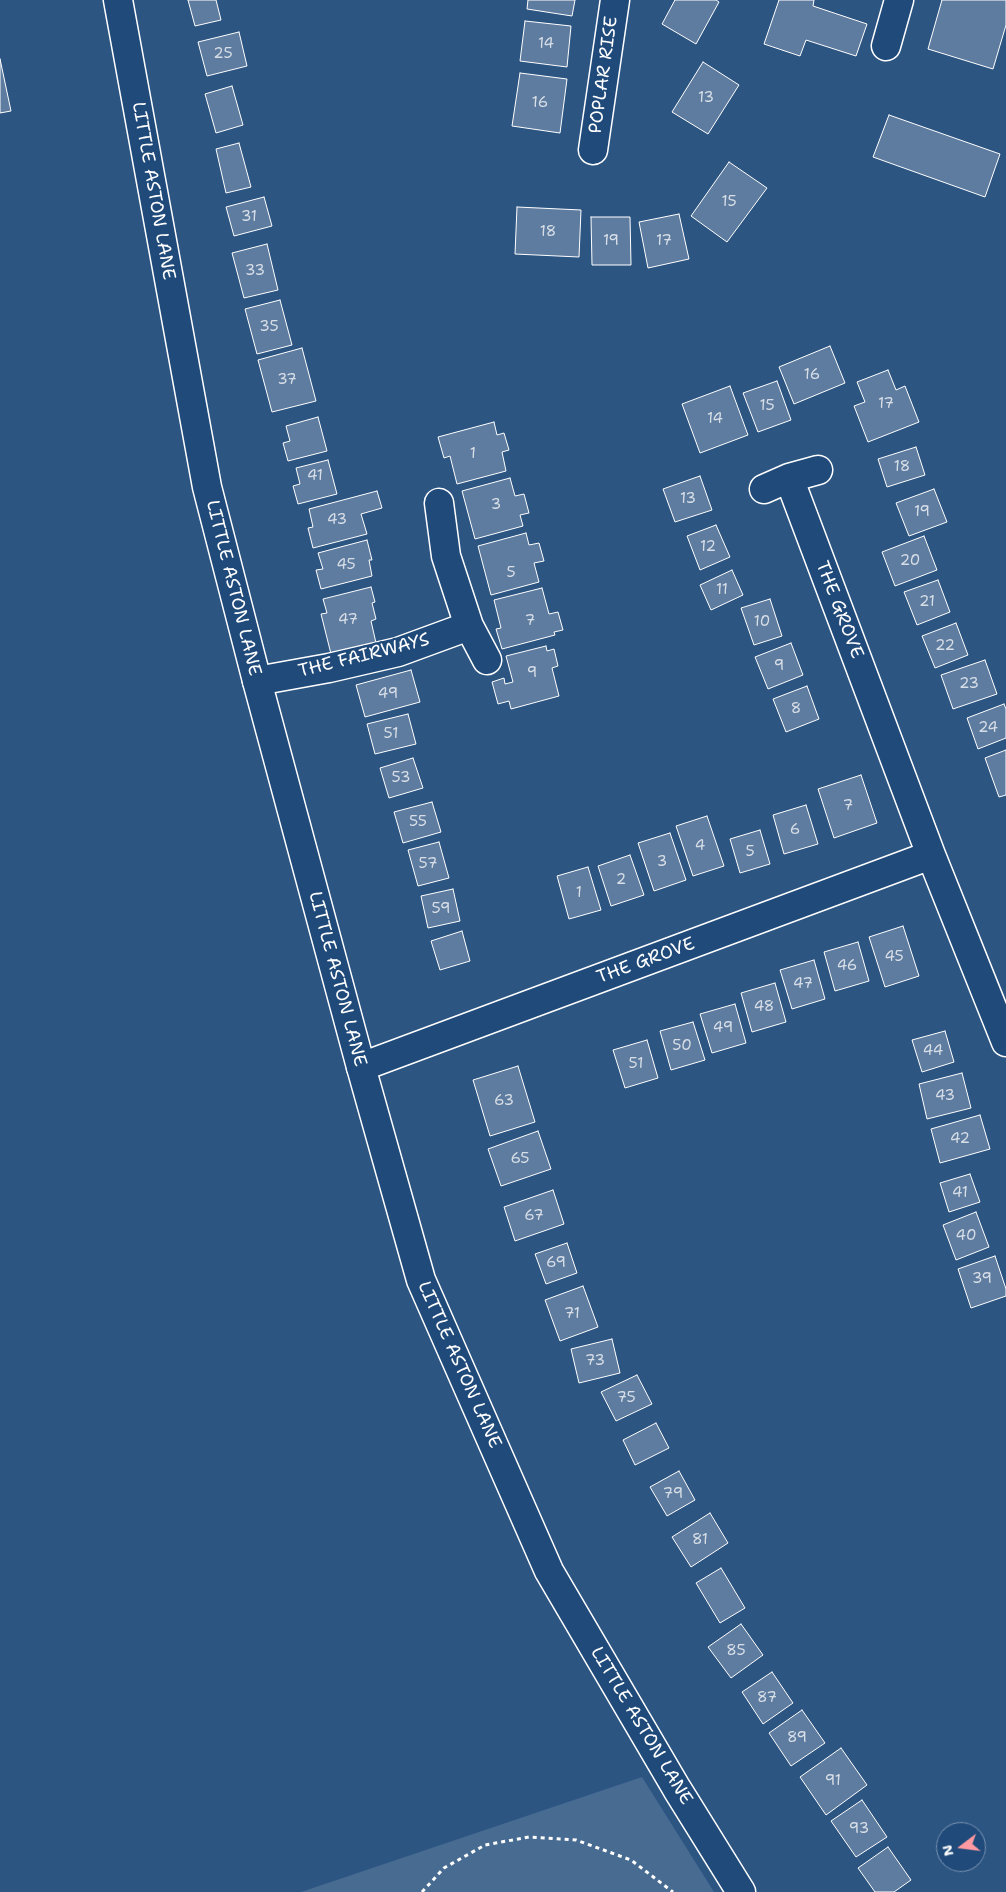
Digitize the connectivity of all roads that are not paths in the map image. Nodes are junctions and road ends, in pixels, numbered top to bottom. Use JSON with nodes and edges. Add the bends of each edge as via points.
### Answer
{"nodes":[{"id":1,"x":118,"y":0,"type":"edge"},
{"id":2,"x":615,"y":0,"type":"edge"},
{"id":3,"x":899,"y":0,"type":"edge"},
{"id":4,"x":886,"y":46,"type":"dead end"},
{"id":5,"x":593,"y":150,"type":"dead end"},
{"id":6,"x":818,"y":470,"type":"dead end"},
{"id":7,"x":790,"y":478,"type":"junction"},
{"id":8,"x":764,"y":489,"type":"dead end"},
{"id":9,"x":439,"y":503,"type":"dead end"},
{"id":10,"x":469,"y":626,"type":"junction"},
{"id":11,"x":487,"y":660,"type":"dead end"},
{"id":12,"x":257,"y":681,"type":"junction"},
{"id":13,"x":931,"y":855,"type":"junction"},
{"id":14,"x":1006,"y":1042,"type":"edge"},
{"id":15,"x":361,"y":1067,"type":"junction"},
{"id":16,"x":742,"y":1892,"type":"edge"}],
"edges":[{"from":1,"to":12,"type":"main road","name":"LITTLE ASTON LANE","via":[[207,487]]},
{"from":2,"to":5,"type":"main road","name":"POPLAR RISE"},
{"from":3,"to":4,"type":"main road"},
{"from":6,"to":7,"type":"main road"},
{"from":7,"to":8,"type":"main road"},
{"from":7,"to":13,"type":"main road","name":"THE GROVE"},
{"from":9,"to":10,"type":"main road","via":[[446,556]]},
{"from":10,"to":11,"type":"main road"},
{"from":10,"to":12,"type":"main road","name":"THE FAIRWAYS","via":[[398,652]]},
{"from":12,"to":15,"type":"main road","name":"LITTLE ASTON LANE"},
{"from":13,"to":14,"type":"main road","name":"THE GROVE"},
{"from":13,"to":15,"type":"main road","name":"THE GROVE"},
{"from":15,"to":16,"type":"main road","name":"LITTLE ASTON LANE","via":[[421,1280],[549,1571],[677,1789]]}]}
